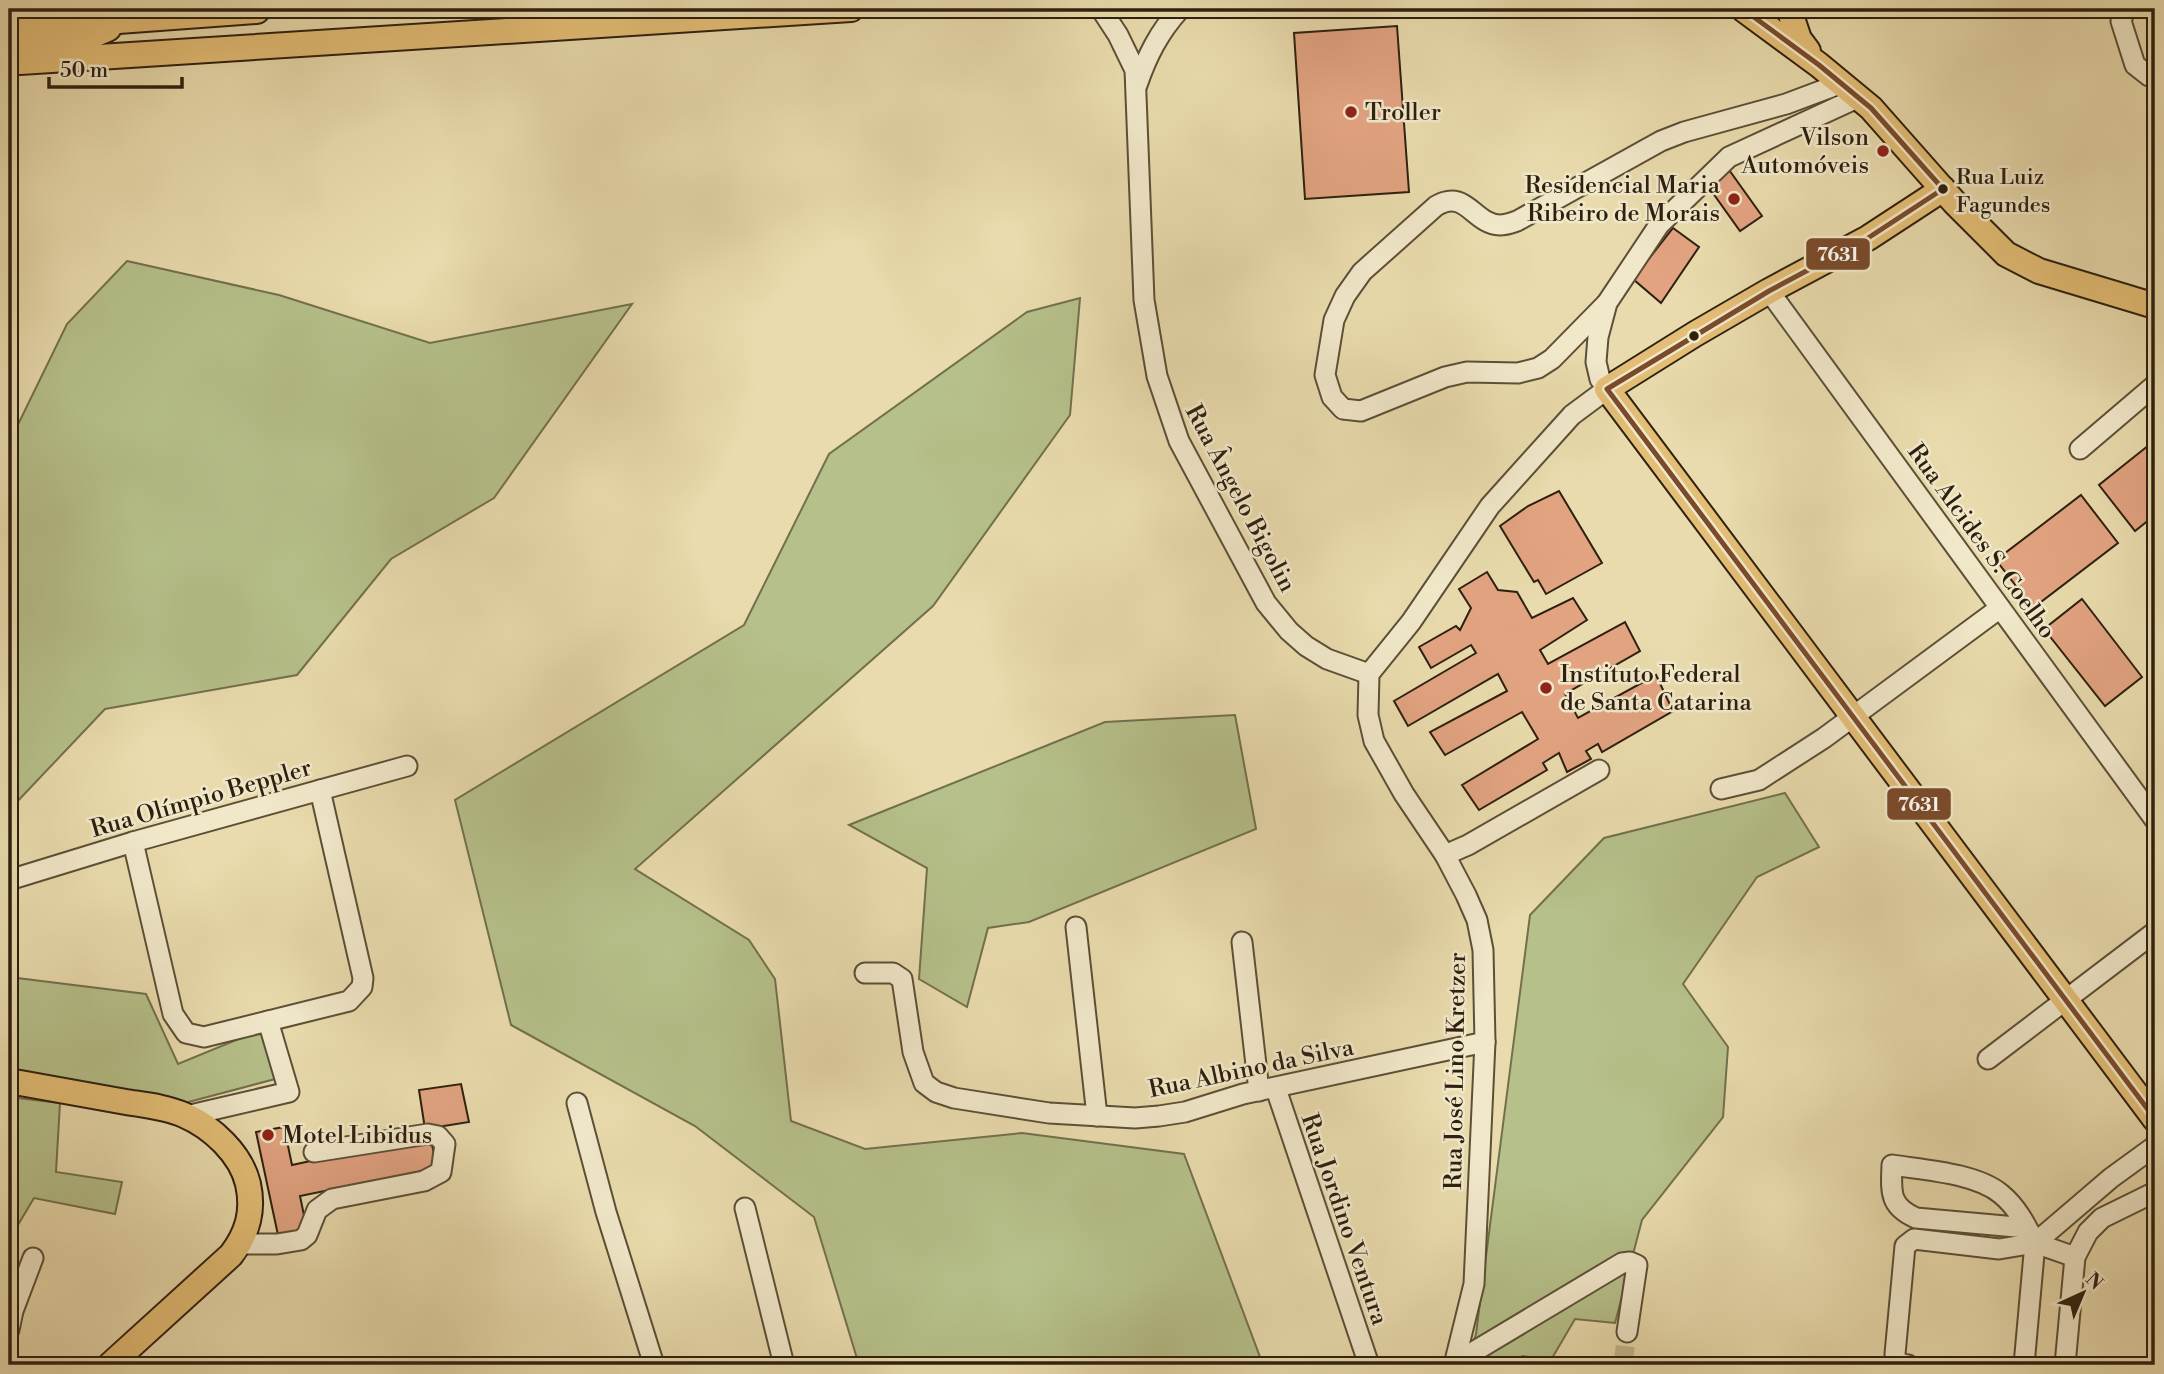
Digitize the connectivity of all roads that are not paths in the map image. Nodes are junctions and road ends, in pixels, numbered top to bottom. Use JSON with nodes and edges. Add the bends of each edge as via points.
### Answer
{"nodes":[{"id":1,"x":256,"y":9,"type":"edge"},
{"id":2,"x":851,"y":9,"type":"edge"},
{"id":3,"x":1101,"y":9,"type":"edge"},
{"id":4,"x":1180,"y":9,"type":"edge"},
{"id":5,"x":1743,"y":9,"type":"edge"},
{"id":6,"x":1789,"y":9,"type":"edge"},
{"id":7,"x":2125,"y":9,"type":"edge"},
{"id":8,"x":129,"y":18,"type":"junction"},
{"id":9,"x":9,"y":27,"type":"edge"},
{"id":10,"x":9,"y":55,"type":"edge"},
{"id":11,"x":9,"y":63,"type":"edge"},
{"id":12,"x":1819,"y":65,"type":"junction"},
{"id":13,"x":2155,"y":77,"type":"edge"},
{"id":14,"x":1135,"y":90,"type":"junction"},
{"id":15,"x":1849,"y":91,"type":"junction"},
{"id":16,"x":1943,"y":189,"type":"junction"},
{"id":17,"x":1769,"y":291,"type":"junction"},
{"id":18,"x":1607,"y":303,"type":"junction"},
{"id":19,"x":2155,"y":306,"type":"edge"},
{"id":20,"x":2155,"y":385,"type":"edge"},
{"id":21,"x":1607,"y":389,"type":"junction"},
{"id":22,"x":2080,"y":449,"type":"dead end"},
{"id":23,"x":2000,"y":608,"type":"junction"},
{"id":24,"x":1369,"y":674,"type":"junction"},
{"id":25,"x":1853,"y":717,"type":"junction"},
{"id":26,"x":407,"y":766,"type":"dead end"},
{"id":27,"x":1599,"y":771,"type":"dead end"},
{"id":28,"x":1721,"y":789,"type":"dead end"},
{"id":29,"x":320,"y":790,"type":"junction"},
{"id":30,"x":2155,"y":820,"type":"edge"},
{"id":31,"x":133,"y":842,"type":"junction"},
{"id":32,"x":1445,"y":855,"type":"junction"},
{"id":33,"x":9,"y":880,"type":"edge"},
{"id":34,"x":1076,"y":927,"type":"dead end"},
{"id":35,"x":2155,"y":932,"type":"edge"},
{"id":36,"x":1242,"y":942,"type":"dead end"},
{"id":37,"x":865,"y":973,"type":"dead end"},
{"id":38,"x":2066,"y":1000,"type":"junction"},
{"id":39,"x":268,"y":1021,"type":"junction"},
{"id":40,"x":1485,"y":1042,"type":"junction"},
{"id":41,"x":1988,"y":1059,"type":"dead end"},
{"id":42,"x":9,"y":1081,"type":"edge"},
{"id":43,"x":1268,"y":1090,"type":"junction"},
{"id":44,"x":577,"y":1104,"type":"dead end"},
{"id":45,"x":186,"y":1116,"type":"junction"},
{"id":46,"x":1097,"y":1116,"type":"junction"},
{"id":47,"x":2155,"y":1119,"type":"edge"},
{"id":48,"x":2155,"y":1146,"type":"edge"},
{"id":49,"x":314,"y":1152,"type":"dead end"},
{"id":50,"x":2155,"y":1192,"type":"edge"},
{"id":51,"x":745,"y":1209,"type":"dead end"},
{"id":52,"x":2060,"y":1223,"type":"junction"},
{"id":53,"x":2031,"y":1236,"type":"junction"},
{"id":54,"x":240,"y":1244,"type":"junction"},
{"id":55,"x":2075,"y":1257,"type":"junction"},
{"id":56,"x":33,"y":1258,"type":"dead end"},
{"id":57,"x":9,"y":1330,"type":"edge"},
{"id":58,"x":1627,"y":1332,"type":"tunnel mouth"},
{"id":59,"x":1454,"y":1364,"type":"edge"},
{"id":60,"x":110,"y":1365,"type":"edge"},
{"id":61,"x":654,"y":1365,"type":"edge"},
{"id":62,"x":784,"y":1365,"type":"edge"},
{"id":63,"x":1369,"y":1365,"type":"edge"},
{"id":64,"x":1908,"y":1365,"type":"edge"},
{"id":65,"x":2024,"y":1365,"type":"edge"},
{"id":66,"x":2065,"y":1365,"type":"edge"}],
"edges":[{"from":1,"to":8,"type":"highway"},
{"from":2,"to":11,"type":"main road"},
{"from":3,"to":14,"type":"street","name":"Rua Ângelo Bigolin","via":[[1135,70]]},
{"from":4,"to":14,"type":"street","via":[[1149,52]]},
{"from":5,"to":12,"type":"main road"},
{"from":6,"to":12,"type":"main road","via":[[1799,39]]},
{"from":7,"to":13,"type":"street","via":[[2121,21],[2136,65]]},
{"from":8,"to":9,"type":"highway"},
{"from":8,"to":10,"type":"highway","via":[[69,43]]},
{"from":12,"to":15,"type":"main road"},
{"from":14,"to":24,"type":"street","name":"Rua Ângelo Bigolin","via":[[1149,343],[1179,441],[1266,603],[1306,646]]},
{"from":15,"to":16,"type":"main road","via":[[1871,108]]},
{"from":15,"to":18,"type":"street","via":[[1729,157],[1659,225]]},
{"from":15,"to":18,"type":"street","via":[[1684,132],[1502,225],[1456,200],[1445,201],[1362,272],[1345,296],[1334,320],[1325,375],[1332,397],[1343,409],[1361,411],[1456,374],[1538,369]]},
{"from":16,"to":17,"type":"main road","via":[[1868,238]]},
{"from":16,"to":19,"type":"main road","via":[[1983,233],[2019,261]]},
{"from":17,"to":21,"type":"main road"},
{"from":17,"to":23,"type":"street","name":"Rua Alcides S. Coelho"},
{"from":18,"to":21,"type":"street","via":[[1596,362]]},
{"from":20,"to":22,"type":"street"},
{"from":21,"to":24,"type":"street","via":[[1572,415],[1490,506],[1411,622]]},
{"from":21,"to":25,"type":"main road"},
{"from":23,"to":25,"type":"street"},
{"from":23,"to":30,"type":"street","name":"Rua Alcides S. Coelho"},
{"from":24,"to":32,"type":"street","name":"Rua José Lino Kretzer","via":[[1368,715],[1374,741]]},
{"from":25,"to":28,"type":"street","via":[[1759,780]]},
{"from":25,"to":38,"type":"main road"},
{"from":26,"to":29,"type":"street","name":"Rua Olímpio Beppler"},
{"from":27,"to":32,"type":"street"},
{"from":29,"to":31,"type":"street","name":"Rua Olímpio Beppler"},
{"from":29,"to":39,"type":"street","via":[[362,987],[349,1001]]},
{"from":31,"to":33,"type":"street","name":"Rua Olímpio Beppler"},
{"from":31,"to":39,"type":"street","via":[[178,1024],[186,1033],[204,1037]]},
{"from":32,"to":40,"type":"street","name":"Rua José Lino Kretzer","via":[[1473,908],[1480,933]]},
{"from":34,"to":46,"type":"street"},
{"from":35,"to":38,"type":"street"},
{"from":36,"to":43,"type":"street","name":"Rua Jordino Ventura"},
{"from":37,"to":46,"type":"street","name":"Rua Albino da Silva","via":[[893,973],[902,979],[913,1052],[924,1083],[936,1092],[1049,1113]]},
{"from":38,"to":41,"type":"street"},
{"from":38,"to":47,"type":"main road"},
{"from":39,"to":45,"type":"street","via":[[289,1092]]},
{"from":40,"to":43,"type":"street","name":"Rua Albino da Silva"},
{"from":40,"to":59,"type":"street","name":"Rua José Lino Kretzer","via":[[1474,1284]]},
{"from":42,"to":45,"type":"main road"},
{"from":43,"to":46,"type":"street","name":"Rua Albino da Silva","via":[[1159,1116]]},
{"from":43,"to":63,"type":"street","name":"Rua Jordino Ventura"},
{"from":44,"to":61,"type":"street"},
{"from":45,"to":54,"type":"main road","via":[[226,1146],[243,1170],[251,1207]]},
{"from":48,"to":52,"type":"street"},
{"from":49,"to":54,"type":"street","via":[[428,1134],[445,1144],[442,1172],[424,1181],[332,1199],[317,1210],[301,1240]]},
{"from":50,"to":55,"type":"street","via":[[2102,1218],[2088,1232]]},
{"from":51,"to":62,"type":"street"},
{"from":52,"to":53,"type":"street"},
{"from":52,"to":55,"type":"street"},
{"from":53,"to":53,"type":"street","via":[[2009,1202],[1989,1186],[1892,1165],[1893,1200],[1902,1212]]},
{"from":53,"to":55,"type":"street"},
{"from":53,"to":64,"type":"street","via":[[1999,1249],[1908,1242],[1895,1354],[1900,1364]]},
{"from":53,"to":65,"type":"street"},
{"from":54,"to":60,"type":"main road"},
{"from":55,"to":66,"type":"street"},
{"from":56,"to":57,"type":"street"},
{"from":58,"to":59,"type":"street","via":[[1637,1265],[1630,1262]]}]}
